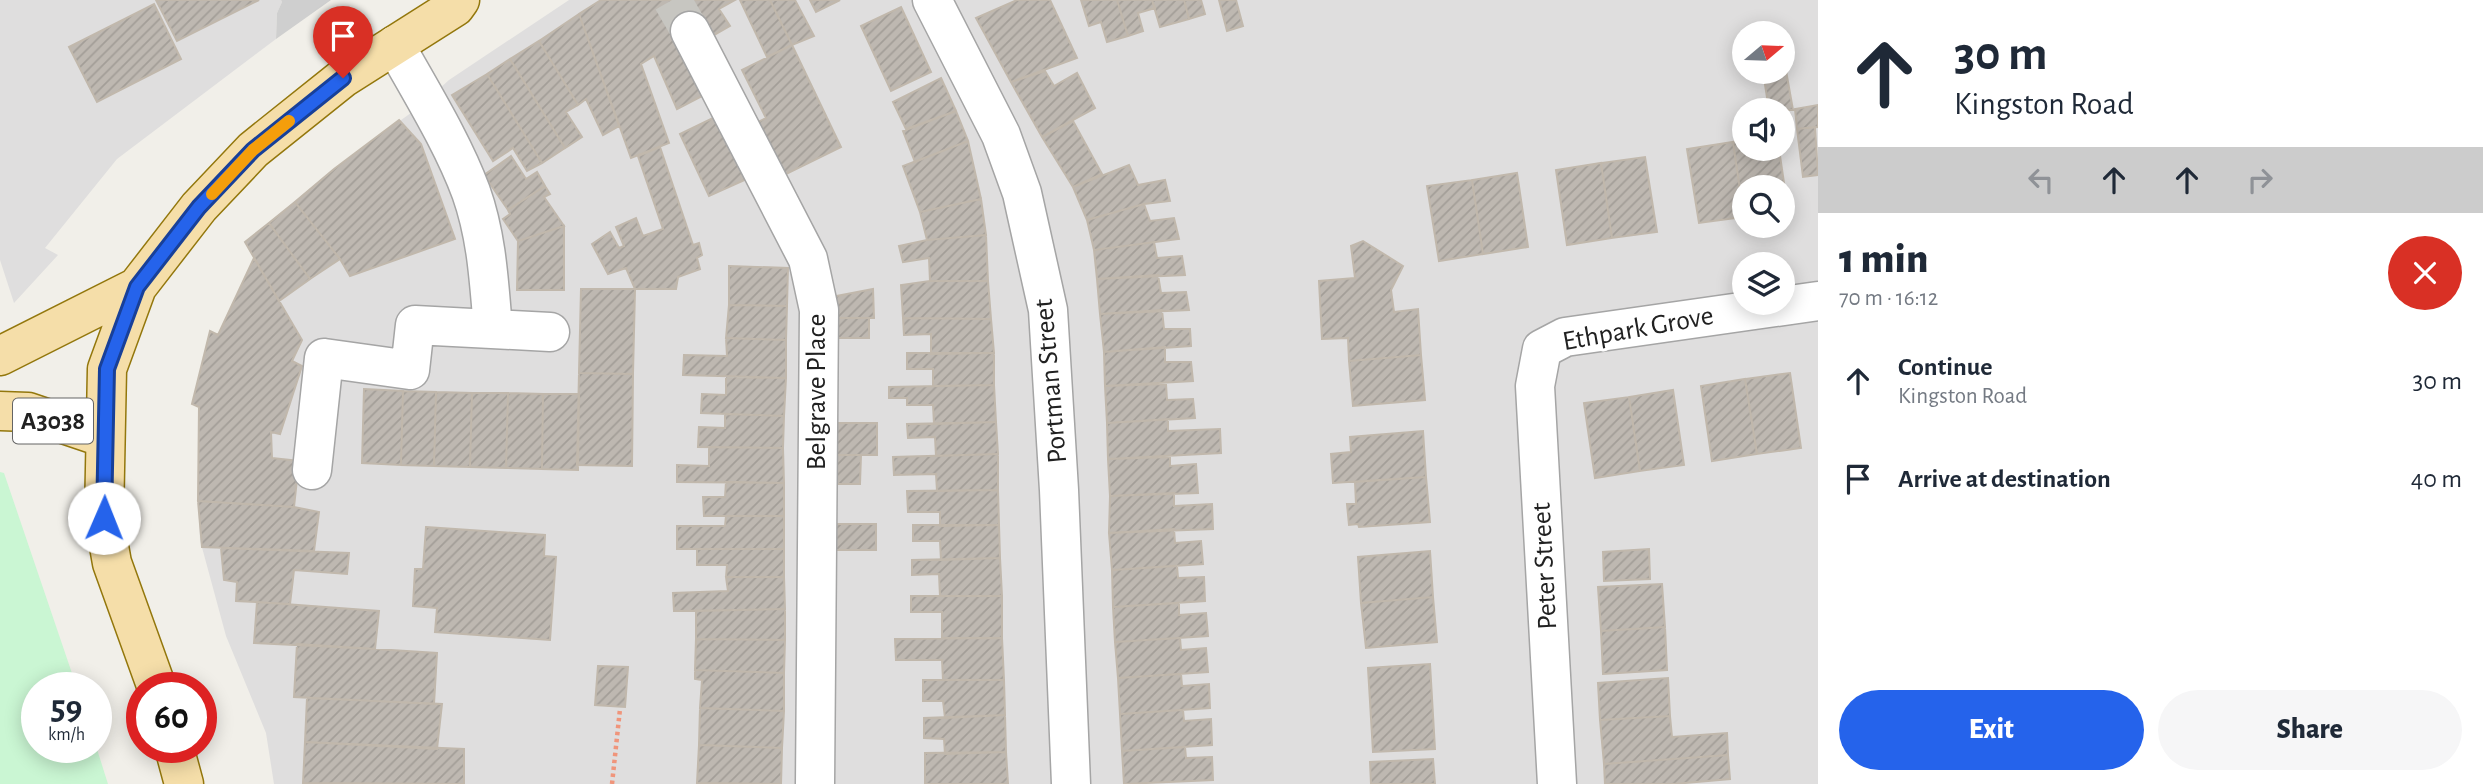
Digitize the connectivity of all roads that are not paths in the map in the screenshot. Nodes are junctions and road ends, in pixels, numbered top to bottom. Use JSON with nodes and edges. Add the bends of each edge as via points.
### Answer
{"nodes":[{"id":1,"x":932,"y":0,"type":"edge"},
{"id":2,"x":457,"y":4,"type":"edge"},
{"id":3,"x":690,"y":31,"type":"tunnel mouth"},
{"id":4,"x":395,"y":44,"type":"junction"},
{"id":5,"x":137,"y":287,"type":"junction"},
{"id":6,"x":1818,"y":301,"type":"edge"},
{"id":7,"x":493,"y":329,"type":"junction"},
{"id":8,"x":550,"y":332,"type":"dead end"},
{"id":9,"x":1542,"y":349,"type":"joint"},
{"id":10,"x":0,"y":356,"type":"edge"},
{"id":11,"x":0,"y":411,"type":"edge"},
{"id":12,"x":105,"y":439,"type":"junction"},
{"id":13,"x":312,"y":470,"type":"dead end"},
{"id":14,"x":151,"y":672,"type":"edge"},
{"id":15,"x":178,"y":763,"type":"edge"},
{"id":16,"x":184,"y":784,"type":"edge"},
{"id":17,"x":816,"y":784,"type":"edge"},
{"id":18,"x":1071,"y":784,"type":"edge"},
{"id":19,"x":1557,"y":784,"type":"edge"}],
"edges":[{"from":1,"to":18,"type":"street","name":"Portman Street","via":[[1001,135],[1022,193],[1048,310]]},
{"from":2,"to":4,"type":"main road"},
{"from":3,"to":17,"type":"street","name":"Belgrave Place","via":[[807,259],[819,310]]},
{"from":4,"to":5,"type":"main road","via":[[343,78],[253,150],[199,207]]},
{"from":4,"to":7,"type":"street","via":[[471,192],[487,252]]},
{"from":5,"to":10,"type":"main road"},
{"from":5,"to":12,"type":"main road","via":[[107,369]]},
{"from":6,"to":9,"type":"street","name":"Ethpark Grove","via":[[1565,337]]},
{"from":7,"to":8,"type":"street"},
{"from":7,"to":13,"type":"street","via":[[415,325],[411,369],[324,358]]},
{"from":9,"to":19,"type":"street","name":"Peter Street","via":[[1535,386]]},
{"from":11,"to":12,"type":"main road","number":"A3038","via":[[28,412]]},
{"from":12,"to":14,"type":"main road","via":[[104,518],[112,563]]},
{"from":15,"to":16,"type":"main road"}]}
